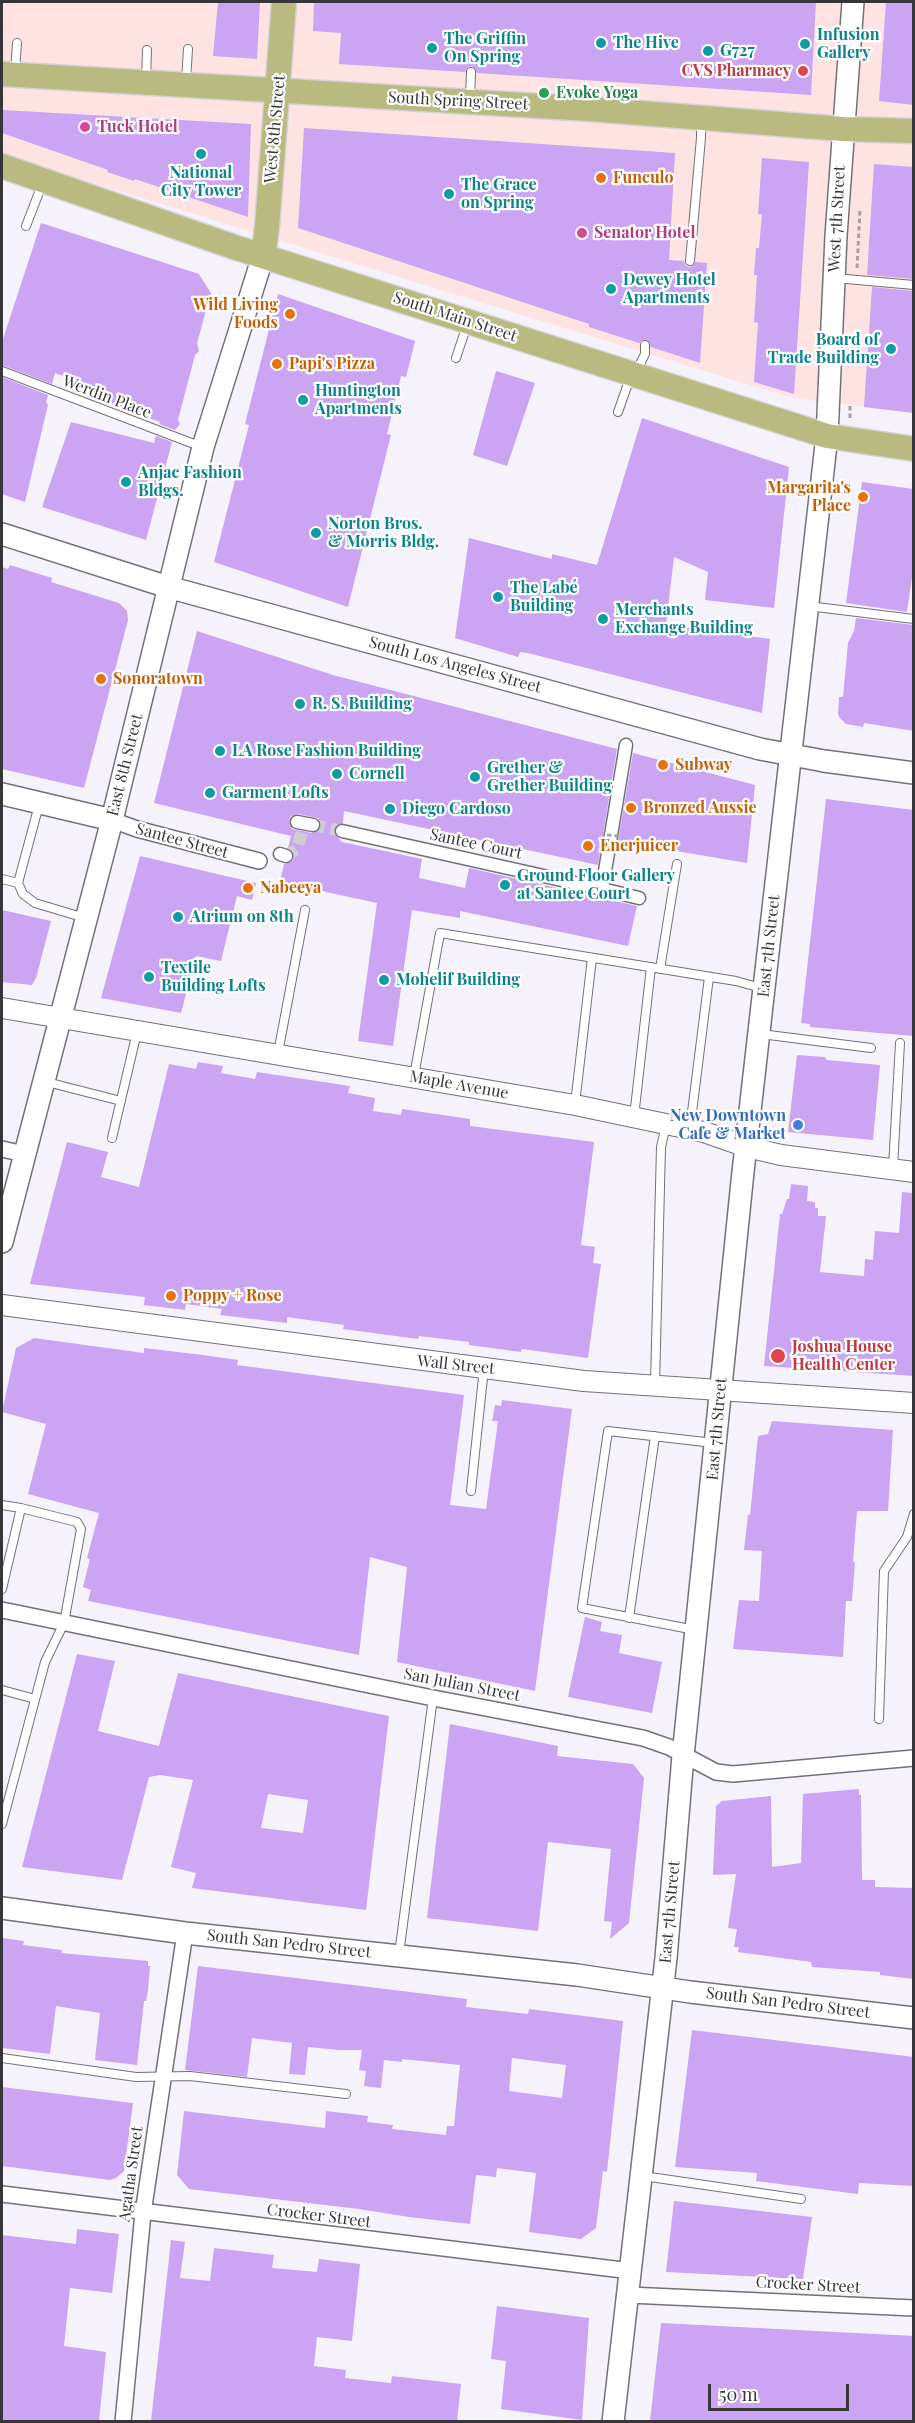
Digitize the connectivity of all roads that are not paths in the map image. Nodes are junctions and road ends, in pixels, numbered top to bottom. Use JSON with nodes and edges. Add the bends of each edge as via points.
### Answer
{"nodes":[{"id":1,"x":284,"y":2,"type":"edge"},
{"id":2,"x":853,"y":2,"type":"edge"},
{"id":3,"x":17,"y":43,"type":"dead end"},
{"id":4,"x":188,"y":49,"type":"dead end"},
{"id":5,"x":147,"y":50,"type":"dead end"},
{"id":6,"x":471,"y":72,"type":"dead end"},
{"id":7,"x":8,"y":74,"type":"edge"},
{"id":8,"x":145,"y":83,"type":"junction"},
{"id":9,"x":186,"y":86,"type":"junction"},
{"id":10,"x":279,"y":92,"type":"junction"},
{"id":11,"x":470,"y":102,"type":"junction"},
{"id":12,"x":701,"y":117,"type":"junction"},
{"id":13,"x":843,"y":129,"type":"junction"},
{"id":14,"x":914,"y":131,"type":"edge"},
{"id":15,"x":2,"y":166,"type":"edge"},
{"id":16,"x":43,"y":181,"type":"junction"},
{"id":17,"x":26,"y":226,"type":"dead end"},
{"id":18,"x":263,"y":256,"type":"junction"},
{"id":19,"x":690,"y":261,"type":"dead end"},
{"id":20,"x":834,"y":278,"type":"junction"},
{"id":21,"x":914,"y":285,"type":"edge"},
{"id":22,"x":468,"y":321,"type":"junction"},
{"id":23,"x":645,"y":345,"type":"dead end"},
{"id":24,"x":456,"y":358,"type":"dead end"},
{"id":25,"x":2,"y":371,"type":"edge"},
{"id":26,"x":633,"y":375,"type":"junction"},
{"id":27,"x":618,"y":412,"type":"dead end"},
{"id":28,"x":827,"y":436,"type":"junction"},
{"id":29,"x":203,"y":447,"type":"junction"},
{"id":30,"x":914,"y":449,"type":"edge"},
{"id":31,"x":2,"y":534,"type":"edge"},
{"id":32,"x":168,"y":587,"type":"junction"},
{"id":33,"x":808,"y":606,"type":"junction"},
{"id":34,"x":914,"y":619,"type":"edge"},
{"id":35,"x":626,"y":745,"type":"dead end"},
{"id":36,"x":792,"y":754,"type":"junction"},
{"id":37,"x":914,"y":773,"type":"edge"},
{"id":38,"x":2,"y":794,"type":"edge"},
{"id":39,"x":39,"y":804,"type":"junction"},
{"id":40,"x":112,"y":820,"type":"junction"},
{"id":41,"x":342,"y":831,"type":"tunnel mouth"},
{"id":42,"x":259,"y":861,"type":"dead end"},
{"id":43,"x":677,"y":864,"type":"dead end"},
{"id":44,"x":2,"y":879,"type":"edge"},
{"id":45,"x":18,"y":883,"type":"junction"},
{"id":46,"x":602,"y":889,"type":"junction"},
{"id":47,"x":639,"y":898,"type":"dead end"},
{"id":48,"x":305,"y":910,"type":"dead end"},
{"id":49,"x":85,"y":918,"type":"junction"},
{"id":50,"x":592,"y":958,"type":"junction"},
{"id":51,"x":656,"y":968,"type":"junction"},
{"id":52,"x":709,"y":977,"type":"junction"},
{"id":53,"x":764,"y":988,"type":"junction"},
{"id":54,"x":2,"y":1008,"type":"edge"},
{"id":55,"x":61,"y":1018,"type":"junction"},
{"id":56,"x":137,"y":1032,"type":"junction"},
{"id":57,"x":759,"y":1034,"type":"junction"},
{"id":58,"x":900,"y":1043,"type":"dead end"},
{"id":59,"x":871,"y":1048,"type":"dead end"},
{"id":60,"x":278,"y":1054,"type":"junction"},
{"id":61,"x":414,"y":1077,"type":"junction"},
{"id":62,"x":42,"y":1082,"type":"junction"},
{"id":63,"x":121,"y":1101,"type":"junction"},
{"id":64,"x":575,"y":1105,"type":"junction"},
{"id":65,"x":633,"y":1118,"type":"junction"},
{"id":66,"x":666,"y":1125,"type":"junction"},
{"id":67,"x":690,"y":1129,"type":"junction"},
{"id":68,"x":112,"y":1138,"type":"dead end"},
{"id":69,"x":747,"y":1146,"type":"junction"},
{"id":70,"x":2,"y":1149,"type":"edge"},
{"id":71,"x":24,"y":1154,"type":"junction"},
{"id":72,"x":893,"y":1170,"type":"junction"},
{"id":73,"x":914,"y":1172,"type":"edge"},
{"id":74,"x":2,"y":1242,"type":"edge"},
{"id":75,"x":2,"y":1305,"type":"edge"},
{"id":76,"x":484,"y":1367,"type":"junction"},
{"id":77,"x":655,"y":1388,"type":"junction"},
{"id":78,"x":721,"y":1390,"type":"junction"},
{"id":79,"x":914,"y":1402,"type":"edge"},
{"id":80,"x":655,"y":1436,"type":"junction"},
{"id":81,"x":716,"y":1443,"type":"junction"},
{"id":82,"x":471,"y":1491,"type":"dead end"},
{"id":83,"x":2,"y":1505,"type":"edge"},
{"id":84,"x":21,"y":1508,"type":"junction"},
{"id":85,"x":914,"y":1514,"type":"edge"},
{"id":86,"x":2,"y":1589,"type":"edge"},
{"id":87,"x":2,"y":1610,"type":"edge"},
{"id":88,"x":629,"y":1617,"type":"junction"},
{"id":89,"x":64,"y":1623,"type":"junction"},
{"id":90,"x":697,"y":1631,"type":"junction"},
{"id":91,"x":2,"y":1690,"type":"edge"},
{"id":92,"x":433,"y":1698,"type":"junction"},
{"id":93,"x":35,"y":1699,"type":"junction"},
{"id":94,"x":879,"y":1719,"type":"dead end"},
{"id":95,"x":683,"y":1755,"type":"junction"},
{"id":96,"x":914,"y":1758,"type":"edge"},
{"id":97,"x":2,"y":1824,"type":"edge"},
{"id":98,"x":2,"y":1908,"type":"edge"},
{"id":99,"x":185,"y":1933,"type":"junction"},
{"id":100,"x":399,"y":1956,"type":"junction"},
{"id":101,"x":662,"y":1988,"type":"junction"},
{"id":102,"x":914,"y":2018,"type":"edge"},
{"id":103,"x":2,"y":2058,"type":"edge"},
{"id":104,"x":164,"y":2076,"type":"junction"},
{"id":105,"x":346,"y":2094,"type":"dead end"},
{"id":106,"x":642,"y":2176,"type":"junction"},
{"id":107,"x":2,"y":2194,"type":"edge"},
{"id":108,"x":801,"y":2199,"type":"dead end"},
{"id":109,"x":143,"y":2213,"type":"junction"},
{"id":110,"x":631,"y":2271,"type":"junction"},
{"id":111,"x":629,"y":2295,"type":"junction"},
{"id":112,"x":914,"y":2308,"type":"edge"},
{"id":113,"x":123,"y":2421,"type":"edge"},
{"id":114,"x":614,"y":2421,"type":"edge"}],
"edges":[{"from":1,"to":10,"type":"main road","name":"West 8th Street"},
{"from":2,"to":13,"type":"main road","name":"West 7th Street"},
{"from":3,"to":7,"type":"lane"},
{"from":4,"to":9,"type":"lane"},
{"from":5,"to":8,"type":"lane"},
{"from":6,"to":11,"type":"lane"},
{"from":7,"to":8,"type":"main road","name":"South Spring Street"},
{"from":8,"to":9,"type":"main road","name":"South Spring Street"},
{"from":9,"to":10,"type":"main road","name":"South Spring Street"},
{"from":10,"to":11,"type":"main road","name":"South Spring Street"},
{"from":10,"to":18,"type":"main road","name":"West 8th Street"},
{"from":11,"to":12,"type":"main road","name":"South Spring Street"},
{"from":12,"to":13,"type":"main road","name":"South Spring Street"},
{"from":12,"to":19,"type":"lane"},
{"from":13,"to":14,"type":"main road","name":"South Spring Street"},
{"from":13,"to":20,"type":"main road","name":"West 7th Street"},
{"from":15,"to":16,"type":"main road","name":"South Main Street"},
{"from":16,"to":17,"type":"lane"},
{"from":16,"to":18,"type":"main road","name":"South Main Street"},
{"from":18,"to":22,"type":"main road","name":"South Main Street"},
{"from":18,"to":29,"type":"main road","name":"East 8th Street"},
{"from":20,"to":21,"type":"lane"},
{"from":20,"to":28,"type":"main road","name":"West 7th Street"},
{"from":22,"to":24,"type":"lane"},
{"from":22,"to":26,"type":"main road","name":"South Main Street"},
{"from":23,"to":26,"type":"lane","via":[[645,354]]},
{"from":25,"to":29,"type":"lane","name":"Werdin Place"},
{"from":26,"to":27,"type":"lane"},
{"from":26,"to":28,"type":"main road","name":"South Main Street"},
{"from":28,"to":30,"type":"main road","name":"South Main Street"},
{"from":28,"to":33,"type":"main road","name":"East 7th Street"},
{"from":29,"to":32,"type":"main road","name":"East 8th Street"},
{"from":31,"to":32,"type":"main road","name":"South Los Angeles Street"},
{"from":32,"to":36,"type":"main road","name":"South Los Angeles Street","via":[[760,749]]},
{"from":32,"to":40,"type":"main road","name":"East 8th Street"},
{"from":33,"to":34,"type":"lane"},
{"from":33,"to":36,"type":"main road","name":"East 7th Street"},
{"from":35,"to":46,"type":"street"},
{"from":36,"to":37,"type":"main road","name":"South Los Angeles Street"},
{"from":36,"to":53,"type":"main road","name":"East 7th Street"},
{"from":38,"to":39,"type":"main road","name":"Santee Street"},
{"from":39,"to":40,"type":"main road","name":"Santee Street"},
{"from":39,"to":45,"type":"lane"},
{"from":40,"to":42,"type":"street","name":"Santee Street"},
{"from":40,"to":49,"type":"main road","name":"East 8th Street"},
{"from":41,"to":46,"type":"street","name":"Santee Court"},
{"from":43,"to":51,"type":"lane"},
{"from":44,"to":45,"type":"lane"},
{"from":45,"to":49,"type":"lane","via":[[23,894],[35,903]]},
{"from":46,"to":47,"type":"street","name":"Santee Court"},
{"from":48,"to":60,"type":"lane"},
{"from":49,"to":55,"type":"main road","name":"East 8th Street"},
{"from":50,"to":51,"type":"lane"},
{"from":50,"to":61,"type":"lane","via":[[440,933]]},
{"from":50,"to":64,"type":"lane"},
{"from":51,"to":52,"type":"lane"},
{"from":51,"to":65,"type":"lane"},
{"from":52,"to":53,"type":"lane"},
{"from":52,"to":67,"type":"lane"},
{"from":53,"to":57,"type":"main road","name":"East 7th Street"},
{"from":54,"to":55,"type":"street","name":"Maple Avenue"},
{"from":55,"to":56,"type":"street","name":"Maple Avenue"},
{"from":55,"to":62,"type":"main road","name":"East 8th Street"},
{"from":56,"to":60,"type":"street","name":"Maple Avenue"},
{"from":56,"to":63,"type":"lane"},
{"from":57,"to":59,"type":"lane"},
{"from":57,"to":69,"type":"main road","name":"East 7th Street"},
{"from":58,"to":72,"type":"lane"},
{"from":60,"to":61,"type":"street","name":"Maple Avenue"},
{"from":61,"to":64,"type":"street","name":"Maple Avenue"},
{"from":62,"to":63,"type":"lane"},
{"from":62,"to":71,"type":"main road","name":"East 8th Street"},
{"from":63,"to":68,"type":"lane"},
{"from":64,"to":65,"type":"street","name":"Maple Avenue"},
{"from":65,"to":66,"type":"street","name":"Maple Avenue"},
{"from":66,"to":67,"type":"street","name":"Maple Avenue"},
{"from":66,"to":77,"type":"lane","via":[[662,1147]]},
{"from":67,"to":69,"type":"street","name":"Maple Avenue"},
{"from":69,"to":72,"type":"street","name":"Maple Avenue","via":[[781,1155]]},
{"from":69,"to":78,"type":"main road","name":"East 7th Street"},
{"from":70,"to":71,"type":"street"},
{"from":71,"to":74,"type":"main road","name":"East 8th Street"},
{"from":72,"to":73,"type":"street","name":"Maple Avenue"},
{"from":75,"to":76,"type":"street","name":"Wall Street"},
{"from":76,"to":77,"type":"street","name":"Wall Street"},
{"from":76,"to":82,"type":"lane"},
{"from":77,"to":78,"type":"street","name":"Wall Street"},
{"from":78,"to":79,"type":"street","name":"Wall Street"},
{"from":78,"to":81,"type":"main road","name":"East 7th Street"},
{"from":80,"to":81,"type":"lane"},
{"from":80,"to":88,"type":"lane"},
{"from":80,"to":88,"type":"lane","via":[[608,1431],[582,1608]]},
{"from":81,"to":90,"type":"main road","name":"East 7th Street"},
{"from":83,"to":84,"type":"lane"},
{"from":84,"to":86,"type":"lane"},
{"from":84,"to":89,"type":"lane","via":[[77,1522],[81,1529]]},
{"from":85,"to":94,"type":"lane","via":[[907,1538],[884,1571]]},
{"from":87,"to":89,"type":"street","name":"San Julian Street"},
{"from":88,"to":90,"type":"lane"},
{"from":89,"to":92,"type":"street","name":"San Julian Street"},
{"from":89,"to":93,"type":"lane","via":[[45,1662]]},
{"from":90,"to":95,"type":"main road","name":"East 7th Street"},
{"from":91,"to":93,"type":"lane"},
{"from":92,"to":95,"type":"street","name":"San Julian Street","via":[[643,1738]]},
{"from":92,"to":100,"type":"lane"},
{"from":93,"to":97,"type":"lane"},
{"from":95,"to":96,"type":"street","name":"San Julian Street","via":[[716,1772],[733,1774]]},
{"from":95,"to":101,"type":"main road","name":"East 7th Street"},
{"from":98,"to":99,"type":"main road","name":"South San Pedro Street"},
{"from":99,"to":100,"type":"main road","name":"South San Pedro Street"},
{"from":99,"to":104,"type":"street","name":"Agatha Street"},
{"from":100,"to":101,"type":"main road","name":"South San Pedro Street"},
{"from":101,"to":102,"type":"main road","name":"South San Pedro Street"},
{"from":101,"to":106,"type":"main road","name":"East 7th Street"},
{"from":103,"to":104,"type":"lane","via":[[136,2077]]},
{"from":104,"to":105,"type":"lane"},
{"from":104,"to":109,"type":"street","name":"Agatha Street"},
{"from":106,"to":108,"type":"lane"},
{"from":106,"to":110,"type":"main road","name":"East 7th Street"},
{"from":107,"to":109,"type":"street","name":"Crocker Street"},
{"from":109,"to":110,"type":"street","name":"Crocker Street"},
{"from":109,"to":113,"type":"street","name":"Agatha Street"},
{"from":110,"to":111,"type":"main road","name":"East 7th Street"},
{"from":111,"to":112,"type":"street","name":"Crocker Street"},
{"from":111,"to":114,"type":"main road","name":"East 7th Street"}]}
